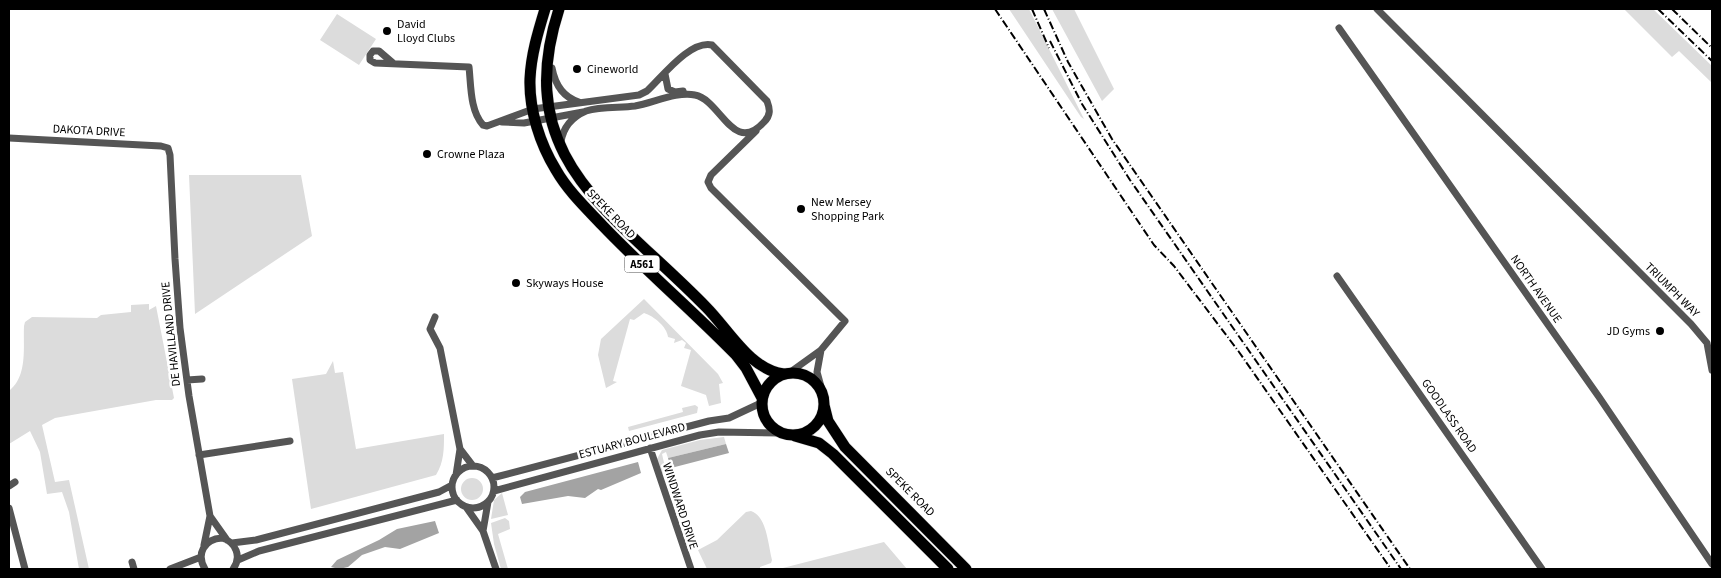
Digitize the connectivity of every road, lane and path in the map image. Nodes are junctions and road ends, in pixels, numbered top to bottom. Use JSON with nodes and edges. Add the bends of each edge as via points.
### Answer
{"nodes":[{"id":1,"x":545,"y":9,"type":"edge"},
{"id":2,"x":559,"y":9,"type":"edge"},
{"id":3,"x":1377,"y":9,"type":"edge"},
{"id":4,"x":1339,"y":28,"type":"dead end"},
{"id":5,"x":548,"y":53,"type":"junction"},
{"id":6,"x":393,"y":63,"type":"dead end"},
{"id":7,"x":665,"y":74,"type":"junction"},
{"id":8,"x":688,"y":94,"type":"junction"},
{"id":9,"x":582,"y":102,"type":"junction"},
{"id":10,"x":533,"y":109,"type":"junction"},
{"id":11,"x":586,"y":111,"type":"junction"},
{"id":12,"x":549,"y":112,"type":"junction"},
{"id":13,"x":536,"y":121,"type":"junction"},
{"id":14,"x":499,"y":122,"type":"junction"},
{"id":15,"x":524,"y":123,"type":"junction"},
{"id":16,"x":758,"y":128,"type":"junction"},
{"id":17,"x":736,"y":131,"type":"junction"},
{"id":18,"x":539,"y":134,"type":"junction"},
{"id":19,"x":9,"y":138,"type":"edge"},
{"id":20,"x":560,"y":145,"type":"junction"},
{"id":21,"x":742,"y":145,"type":"junction"},
{"id":22,"x":168,"y":148,"type":"joint"},
{"id":23,"x":1337,"y":276,"type":"dead end"},
{"id":24,"x":435,"y":317,"type":"dead end"},
{"id":25,"x":821,"y":350,"type":"junction"},
{"id":26,"x":1712,"y":370,"type":"edge"},
{"id":27,"x":786,"y":373,"type":"junction"},
{"id":28,"x":202,"y":379,"type":"dead end"},
{"id":29,"x":187,"y":380,"type":"junction"},
{"id":30,"x":824,"y":400,"type":"junction"},
{"id":31,"x":762,"y":401,"type":"junction"},
{"id":32,"x":779,"y":433,"type":"junction"},
{"id":33,"x":795,"y":436,"type":"junction"},
{"id":34,"x":290,"y":441,"type":"dead end"},
{"id":35,"x":650,"y":448,"type":"junction"},
{"id":36,"x":460,"y":449,"type":"junction"},
{"id":37,"x":200,"y":455,"type":"junction"},
{"id":38,"x":473,"y":466,"type":"junction"},
{"id":39,"x":456,"y":475,"type":"junction"},
{"id":40,"x":492,"y":478,"type":"junction"},
{"id":41,"x":452,"y":485,"type":"junction"},
{"id":42,"x":494,"y":491,"type":"junction"},
{"id":43,"x":456,"y":500,"type":"junction"},
{"id":44,"x":488,"y":502,"type":"junction"},
{"id":45,"x":466,"y":507,"type":"junction"},
{"id":46,"x":9,"y":508,"type":"edge"},
{"id":47,"x":210,"y":516,"type":"junction"},
{"id":48,"x":483,"y":531,"type":"junction"},
{"id":49,"x":230,"y":541,"type":"junction"},
{"id":50,"x":203,"y":547,"type":"junction"},
{"id":51,"x":201,"y":557,"type":"junction"},
{"id":52,"x":1712,"y":564,"type":"edge"},
{"id":53,"x":235,"y":566,"type":"edge"},
{"id":54,"x":26,"y":569,"type":"edge"},
{"id":55,"x":170,"y":569,"type":"edge"},
{"id":56,"x":205,"y":569,"type":"edge"},
{"id":57,"x":496,"y":569,"type":"edge"},
{"id":58,"x":691,"y":569,"type":"edge"},
{"id":59,"x":948,"y":569,"type":"edge"},
{"id":60,"x":966,"y":569,"type":"edge"},
{"id":61,"x":1542,"y":569,"type":"edge"}],
"edges":[{"from":1,"to":10,"type":"highway","name":"SPEKE ROAD","number":"A561","via":[[535,43],[530,80]]},
{"from":2,"to":5,"type":"highway","name":"SPEKE ROAD","number":"A561"},
{"from":3,"to":26,"type":"street","name":"TRIUMPH WAY","via":[[1691,324],[1707,343]]},
{"from":4,"to":52,"type":"street","name":"NORTH AVENUE","via":[[1599,397]]},
{"from":5,"to":9,"type":"street","via":[[561,90],[569,98]]},
{"from":5,"to":12,"type":"highway","name":"SPEKE ROAD","number":"A561","via":[[545,71]]},
{"from":6,"to":14,"type":"street","via":[[469,67],[478,117],[487,126]]},
{"from":7,"to":8,"type":"street","via":[[668,89]]},
{"from":7,"to":9,"type":"street","via":[[639,95]]},
{"from":7,"to":16,"type":"street","via":[[692,48],[703,43],[712,45],[767,101],[769,115]]},
{"from":8,"to":11,"type":"street","via":[[636,106]]},
{"from":8,"to":17,"type":"street","via":[[705,100]]},
{"from":9,"to":12,"type":"street"},
{"from":10,"to":12,"type":"street"},
{"from":10,"to":13,"type":"highway","name":"SPEKE ROAD","number":"A561"},
{"from":10,"to":14,"type":"street"},
{"from":11,"to":12,"type":"street"},
{"from":11,"to":20,"type":"street","via":[[566,125]]},
{"from":12,"to":13,"type":"street"},
{"from":12,"to":20,"type":"highway","name":"SPEKE ROAD","number":"A561"},
{"from":13,"to":15,"type":"street"},
{"from":13,"to":18,"type":"highway","name":"SPEKE ROAD","number":"A561"},
{"from":14,"to":15,"type":"street"},
{"from":15,"to":18,"type":"street"},
{"from":16,"to":17,"type":"street","via":[[750,133]]},
{"from":16,"to":21,"type":"street"},
{"from":17,"to":21,"type":"street"},
{"from":18,"to":31,"type":"highway","name":"SPEKE ROAD","number":"A561","via":[[556,170],[573,195],[736,355]]},
{"from":19,"to":22,"type":"street","name":"DAKOTA DRIVE"},
{"from":20,"to":27,"type":"highway","name":"SPEKE ROAD","number":"A561","via":[[578,178],[596,201],[705,306],[751,356],[768,370]]},
{"from":21,"to":25,"type":"street","via":[[711,175],[708,182],[845,321]]},
{"from":22,"to":29,"type":"street","name":"DE HAVILLAND DRIVE","via":[[180,328]]},
{"from":23,"to":61,"type":"street","name":"GOODLASS ROAD"},
{"from":24,"to":36,"type":"street","via":[[430,329],[440,348]]},
{"from":25,"to":27,"type":"street"},
{"from":25,"to":30,"type":"street","via":[[817,372]]},
{"from":27,"to":30,"type":"highway","number":"A561","via":[[809,377]]},
{"from":27,"to":31,"type":"highway","via":[[770,383]]},
{"from":28,"to":29,"type":"street"},
{"from":29,"to":37,"type":"street","name":"DE HAVILLAND DRIVE"},
{"from":30,"to":33,"type":"highway","via":[[823,414],[812,429]]},
{"from":30,"to":60,"type":"highway","name":"SPEKE ROAD","number":"A561","via":[[828,421],[845,447]]},
{"from":31,"to":32,"type":"highway","number":"A561","via":[[766,421]]},
{"from":31,"to":40,"type":"street","name":"ESTUARY BOULEVARD","via":[[729,418]]},
{"from":32,"to":33,"type":"highway"},
{"from":32,"to":35,"type":"street","name":"ESTUARY BOULEVARD","via":[[719,432]]},
{"from":33,"to":59,"type":"highway","via":[[819,443],[833,454]]},
{"from":34,"to":37,"type":"street"},
{"from":35,"to":42,"type":"street","name":"ESTUARY BOULEVARD"},
{"from":35,"to":58,"type":"street","name":"WINDWARD DRIVE"},
{"from":36,"to":38,"type":"street"},
{"from":36,"to":39,"type":"street"},
{"from":37,"to":47,"type":"street","name":"DE HAVILLAND DRIVE"},
{"from":38,"to":39,"type":"street"},
{"from":38,"to":40,"type":"street","via":[[483,468]]},
{"from":39,"to":41,"type":"street"},
{"from":40,"to":42,"type":"street"},
{"from":41,"to":43,"type":"street"},
{"from":41,"to":49,"type":"street","via":[[439,492],[256,540]]},
{"from":42,"to":44,"type":"street"},
{"from":43,"to":45,"type":"street"},
{"from":43,"to":53,"type":"street","via":[[259,551]]},
{"from":44,"to":45,"type":"street","via":[[478,508]]},
{"from":44,"to":48,"type":"street"},
{"from":45,"to":48,"type":"street"},
{"from":46,"to":54,"type":"street"},
{"from":47,"to":49,"type":"street","name":"DE HAVILLAND DRIVE"},
{"from":47,"to":50,"type":"street","name":"DE HAVILLAND DRIVE"},
{"from":48,"to":57,"type":"street"},
{"from":49,"to":50,"type":"street","via":[[215,538]]},
{"from":49,"to":53,"type":"street","name":"DE HAVILLAND DRIVE","via":[[236,549]]},
{"from":50,"to":51,"type":"street","name":"DE HAVILLAND DRIVE"},
{"from":51,"to":55,"type":"street"},
{"from":51,"to":56,"type":"street"}]}
